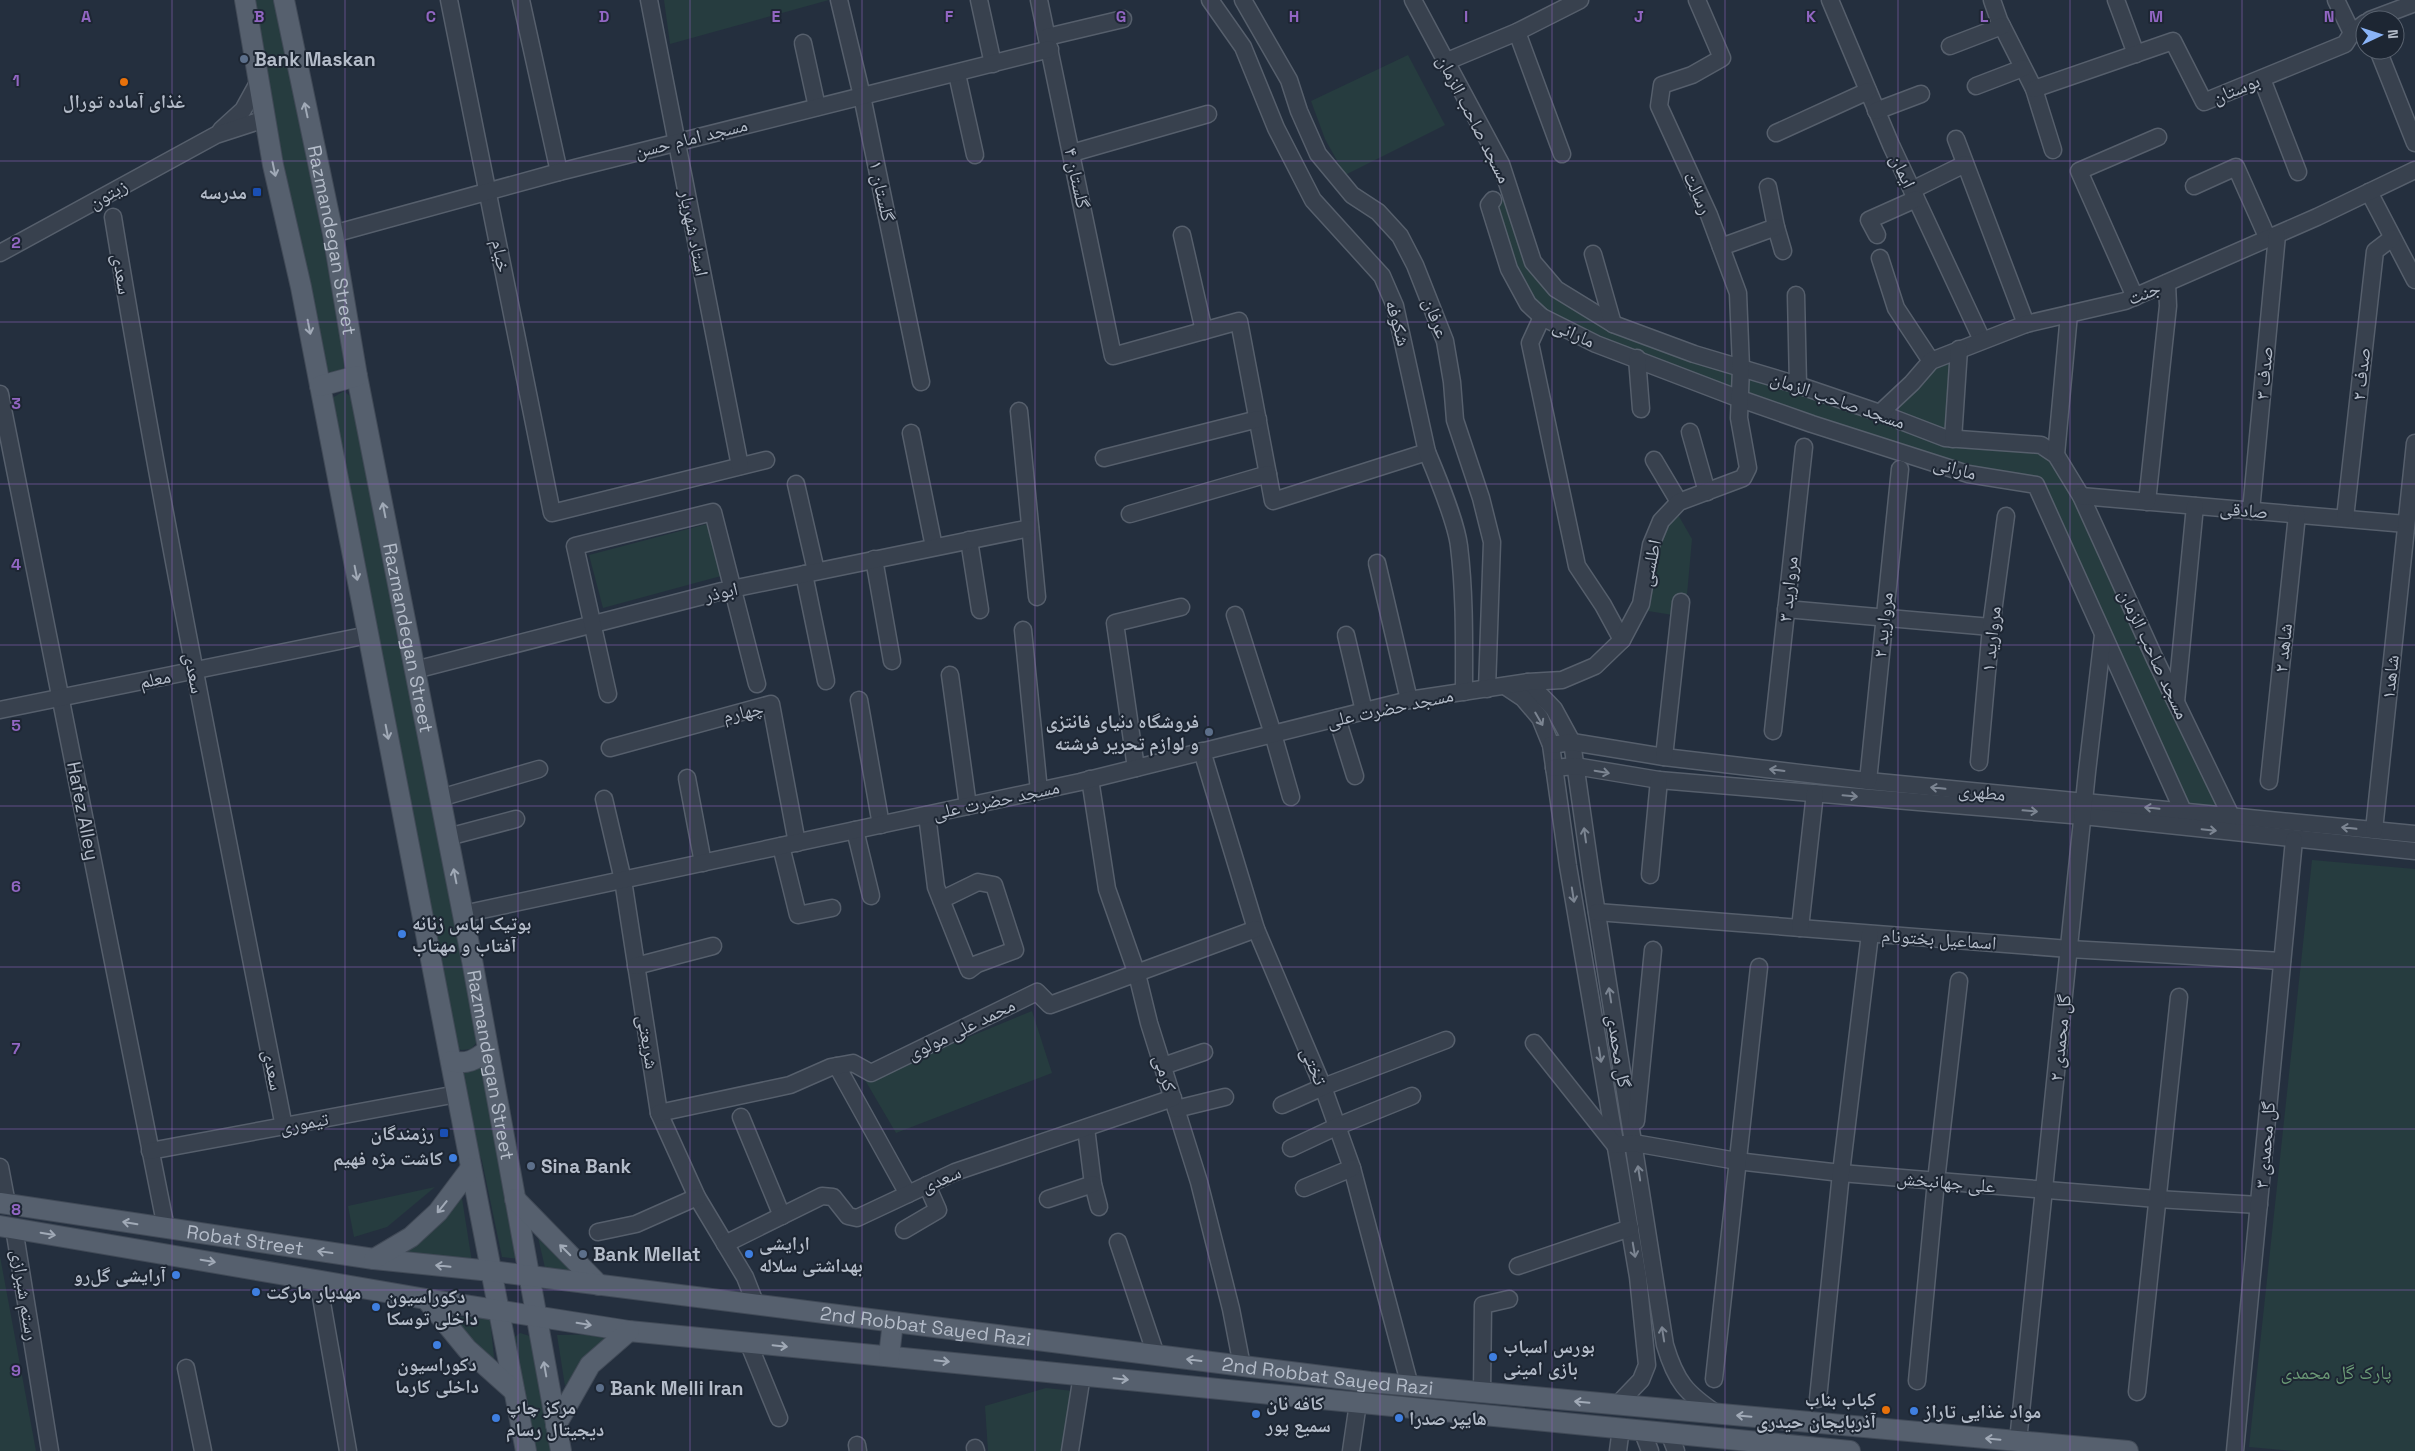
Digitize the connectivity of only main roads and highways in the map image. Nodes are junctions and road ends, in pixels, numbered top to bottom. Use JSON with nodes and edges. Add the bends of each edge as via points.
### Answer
{"nodes":[{"id":1,"x":245,"y":0,"type":"edge"},
{"id":2,"x":284,"y":0,"type":"edge"},
{"id":3,"x":357,"y":376,"type":"junction"},
{"id":4,"x":320,"y":386,"type":"junction"},
{"id":5,"x":488,"y":1050,"type":"junction"},
{"id":6,"x":451,"y":1061,"type":"junction"},
{"id":7,"x":471,"y":1168,"type":"junction"},
{"id":8,"x":515,"y":1199,"type":"junction"},
{"id":9,"x":4,"y":1203,"type":"edge"},
{"id":10,"x":7,"y":1227,"type":"edge"},
{"id":11,"x":374,"y":1259,"type":"junction"},
{"id":12,"x":491,"y":1271,"type":"junction"},
{"id":13,"x":529,"y":1276,"type":"junction"},
{"id":14,"x":599,"y":1285,"type":"junction"},
{"id":15,"x":426,"y":1300,"type":"junction"},
{"id":16,"x":499,"y":1310,"type":"junction"},
{"id":17,"x":536,"y":1316,"type":"junction"},
{"id":18,"x":893,"y":1322,"type":"junction"},
{"id":19,"x":629,"y":1331,"type":"junction"},
{"id":20,"x":889,"y":1356,"type":"junction"},
{"id":21,"x":514,"y":1391,"type":"junction"},
{"id":22,"x":1811,"y":1422,"type":"junction"},
{"id":23,"x":556,"y":1424,"type":"junction"},
{"id":24,"x":1673,"y":1442,"type":"edge"},
{"id":25,"x":1809,"y":1449,"type":"edge"},
{"id":26,"x":526,"y":1451,"type":"edge"},
{"id":27,"x":561,"y":1451,"type":"edge"},
{"id":28,"x":1850,"y":1451,"type":"edge"},
{"id":29,"x":2128,"y":1451,"type":"edge"}],
"edges":[{"from":1,"to":4,"type":"main road","name":"Razmandegan Street","one_way":true},
{"from":3,"to":2,"type":"main road","name":"Razmandegan Street","one_way":true,"via":[[333,234]]},
{"from":3,"to":4,"type":"main road"},
{"from":5,"to":3,"type":"main road","name":"Razmandegan Street","one_way":true},
{"from":4,"to":6,"type":"main road","name":"Razmandegan Street","one_way":true},
{"from":5,"to":6,"type":"main road","via":[[475,1060],[462,1064]]},
{"from":5,"to":8,"type":"main road","name":"Razmandegan Street"},
{"from":6,"to":7,"type":"main road","name":"Razmandegan Street"},
{"from":7,"to":11,"type":"main road","one_way":true,"via":[[438,1212],[411,1237]]},
{"from":7,"to":12,"type":"main road","name":"Razmandegan Street"},
{"from":8,"to":13,"type":"main road","name":"Razmandegan Street"},
{"from":14,"to":8,"type":"main road","one_way":true},
{"from":11,"to":9,"type":"main road","name":"Robat Street","one_way":true},
{"from":10,"to":15,"type":"main road","name":"Robat Street","one_way":true},
{"from":12,"to":11,"type":"main road","name":"Robat Street","one_way":true},
{"from":12,"to":13,"type":"main road","name":"Robat Street"},
{"from":12,"to":16,"type":"main road","name":"Razmandegan Street"},
{"from":13,"to":14,"type":"main road","name":"2nd Robbat Sayed Razi"},
{"from":13,"to":17,"type":"main road","name":"Razmandegan Street"},
{"from":14,"to":18,"type":"main road","name":"2nd Robbat Sayed Razi"},
{"from":15,"to":16,"type":"main road","name":"Robat Street"},
{"from":15,"to":21,"type":"main road","via":[[473,1354]]},
{"from":16,"to":17,"type":"main road","name":"Robat Street"},
{"from":16,"to":21,"type":"main road","name":"Razmandegan Street"},
{"from":17,"to":19,"type":"main road","name":"2nd Robbat Sayed Razi","one_way":true},
{"from":23,"to":17,"type":"main road","name":"Razmandegan Street","one_way":true},
{"from":18,"to":20,"type":"main road"},
{"from":22,"to":18,"type":"main road","name":"2nd Robbat Sayed Razi","one_way":true,"via":[[1410,1386]]},
{"from":19,"to":20,"type":"main road","name":"2nd Robbat Sayed Razi","one_way":true},
{"from":19,"to":23,"type":"main road","via":[[590,1365]]},
{"from":20,"to":24,"type":"main road","name":"2nd Robbat Sayed Razi","one_way":true,"via":[[1642,1430]]},
{"from":21,"to":26,"type":"main road","name":"Razmandegan Street"},
{"from":22,"to":25,"type":"main road"},
{"from":29,"to":22,"type":"main road","name":"2nd Robbat Sayed Razi","one_way":true},
{"from":23,"to":27,"type":"main road","name":"Razmandegan Street"},
{"from":24,"to":25,"type":"main road","name":"2nd Robbat Sayed Razi"},
{"from":25,"to":28,"type":"main road","name":"2nd Robbat Sayed Razi"}]}
